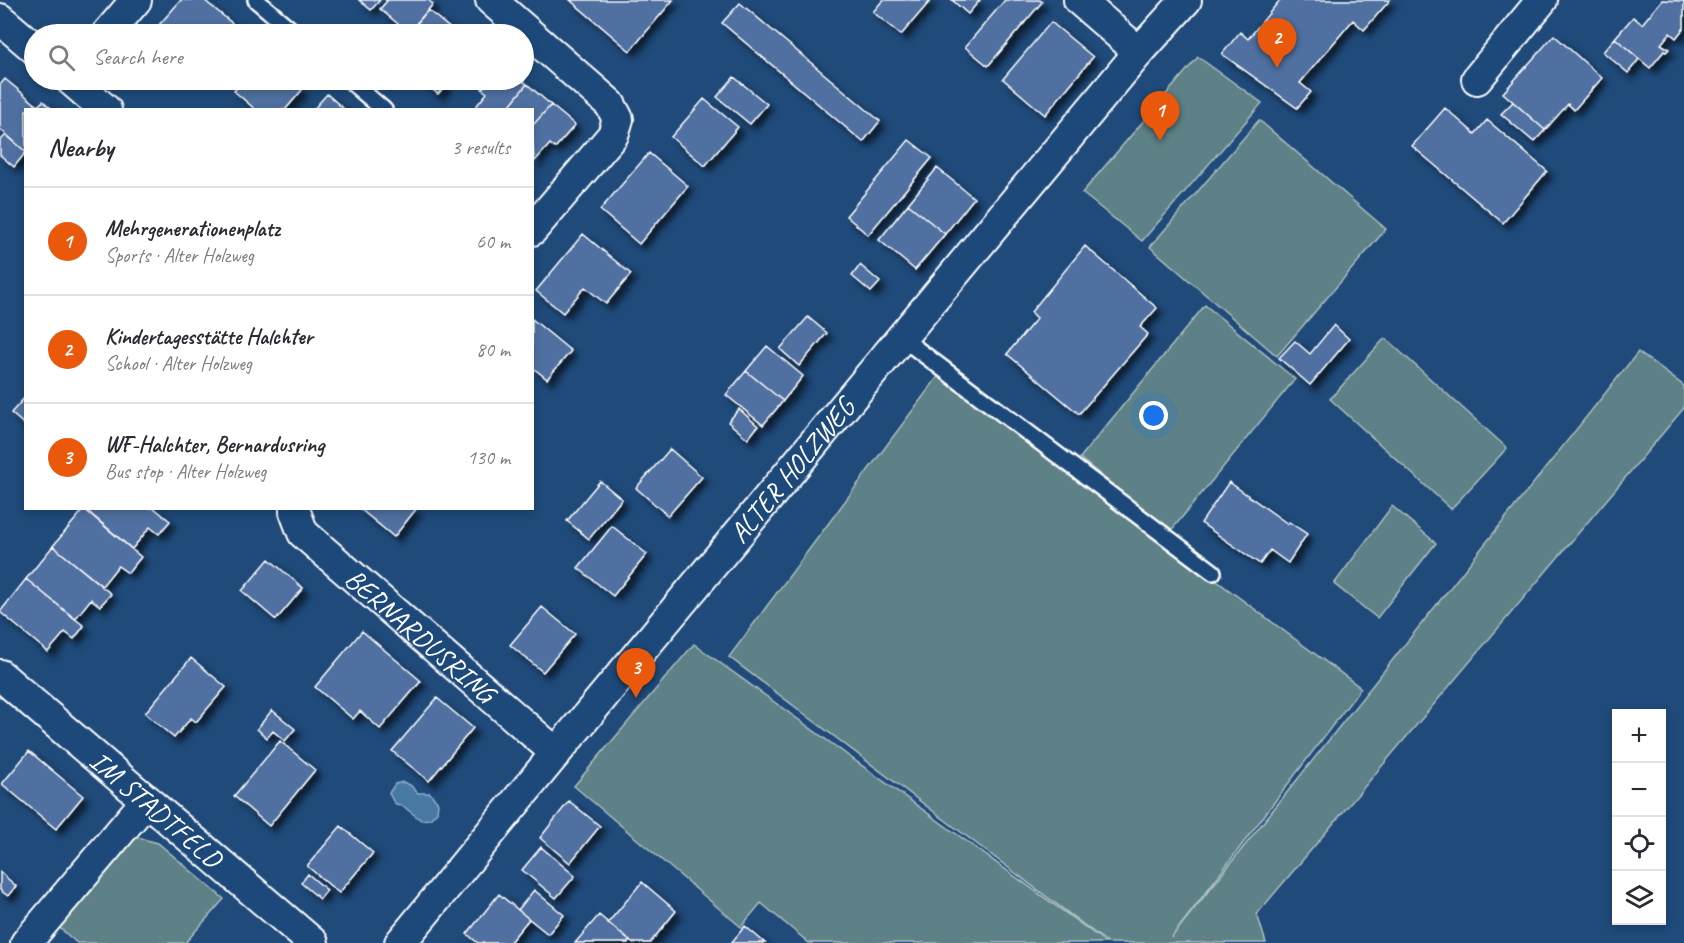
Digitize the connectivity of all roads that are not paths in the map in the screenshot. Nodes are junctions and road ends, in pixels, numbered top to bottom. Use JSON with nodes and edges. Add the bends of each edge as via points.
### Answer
{"nodes":[{"id":1,"x":136,"y":0,"type":"edge"},
{"id":2,"x":256,"y":0,"type":"edge"},
{"id":3,"x":491,"y":0,"type":"edge"},
{"id":4,"x":1079,"y":0,"type":"edge"},
{"id":5,"x":1186,"y":0,"type":"edge"},
{"id":6,"x":1542,"y":0,"type":"edge"},
{"id":7,"x":0,"y":19,"type":"edge"},
{"id":8,"x":116,"y":24,"type":"edge"},
{"id":9,"x":284,"y":24,"type":"edge"},
{"id":10,"x":518,"y":24,"type":"edge"},
{"id":11,"x":534,"y":38,"type":"edge"},
{"id":12,"x":24,"y":39,"type":"edge"},
{"id":13,"x":1139,"y":52,"type":"junction"},
{"id":14,"x":1477,"y":79,"type":"dead end"},
{"id":15,"x":83,"y":90,"type":"edge"},
{"id":16,"x":361,"y":90,"type":"edge"},
{"id":17,"x":104,"y":108,"type":"edge"},
{"id":18,"x":382,"y":108,"type":"edge"},
{"id":19,"x":534,"y":228,"type":"edge"},
{"id":20,"x":902,"y":338,"type":"junction"},
{"id":21,"x":296,"y":510,"type":"edge"},
{"id":22,"x":1213,"y":572,"type":"dead end"},
{"id":23,"x":0,"y":675,"type":"edge"},
{"id":24,"x":556,"y":753,"type":"junction"},
{"id":25,"x":147,"y":800,"type":"junction"},
{"id":26,"x":26,"y":943,"type":"edge"},
{"id":27,"x":313,"y":943,"type":"edge"},
{"id":28,"x":400,"y":943,"type":"edge"}],
"edges":[{"from":1,"to":8,"type":"street"},
{"from":2,"to":9,"type":"lane"},
{"from":3,"to":10,"type":"street"},
{"from":4,"to":13,"type":"street"},
{"from":5,"to":13,"type":"street","name":"ALTER HOLZWEG"},
{"from":6,"to":14,"type":"street"},
{"from":7,"to":12,"type":"street"},
{"from":11,"to":19,"type":"street","via":[[610,104],[618,119],[613,135]]},
{"from":13,"to":20,"type":"street","name":"ALTER HOLZWEG"},
{"from":15,"to":17,"type":"street"},
{"from":16,"to":18,"type":"lane"},
{"from":20,"to":22,"type":"lane"},
{"from":20,"to":24,"type":"street","name":"ALTER HOLZWEG"},
{"from":21,"to":24,"type":"street","name":"BERNARDUSRING","via":[[303,533]]},
{"from":23,"to":25,"type":"street","name":"IM STADTFELD"},
{"from":24,"to":28,"type":"street","name":"ALTER HOLZWEG"},
{"from":25,"to":26,"type":"street"},
{"from":25,"to":27,"type":"street","name":"IM STADTFELD"}]}
